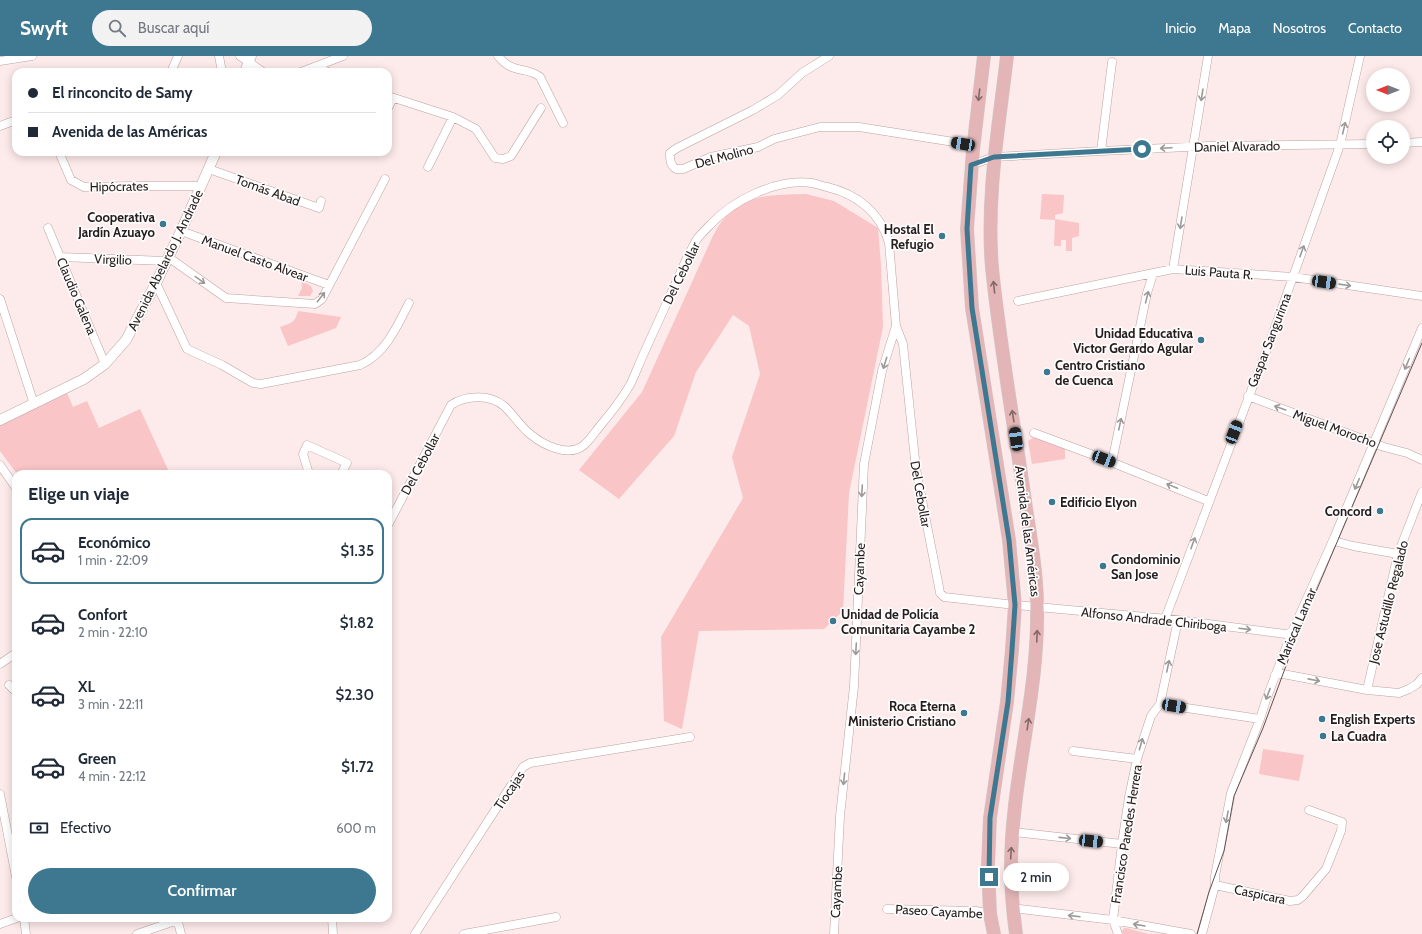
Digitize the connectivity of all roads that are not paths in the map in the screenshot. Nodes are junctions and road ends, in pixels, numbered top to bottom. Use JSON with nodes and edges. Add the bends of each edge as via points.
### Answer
{"nodes":[{"id":1,"x":32,"y":56,"type":"edge"},
{"id":2,"x":178,"y":56,"type":"edge"},
{"id":3,"x":219,"y":56,"type":"edge"},
{"id":4,"x":344,"y":56,"type":"edge"},
{"id":5,"x":498,"y":56,"type":"edge"},
{"id":6,"x":829,"y":56,"type":"edge"},
{"id":7,"x":984,"y":56,"type":"edge"},
{"id":8,"x":1007,"y":56,"type":"edge"},
{"id":9,"x":1208,"y":56,"type":"edge"},
{"id":10,"x":1360,"y":56,"type":"edge"},
{"id":11,"x":247,"y":58,"type":"edge"},
{"id":12,"x":0,"y":61,"type":"edge"},
{"id":13,"x":1112,"y":62,"type":"dead end"},
{"id":14,"x":316,"y":67,"type":"joint"},
{"id":15,"x":174,"y":68,"type":"edge"},
{"id":16,"x":221,"y":68,"type":"edge"},
{"id":17,"x":246,"y":68,"type":"edge"},
{"id":18,"x":258,"y":68,"type":"edge"},
{"id":19,"x":313,"y":68,"type":"edge"},
{"id":20,"x":392,"y":98,"type":"edge"},
{"id":21,"x":541,"y":108,"type":"dead end"},
{"id":22,"x":453,"y":117,"type":"junction"},
{"id":23,"x":12,"y":122,"type":"edge"},
{"id":24,"x":563,"y":123,"type":"dead end"},
{"id":25,"x":0,"y":126,"type":"edge"},
{"id":26,"x":1422,"y":142,"type":"edge"},
{"id":27,"x":1410,"y":143,"type":"edge"},
{"id":28,"x":1366,"y":144,"type":"edge"},
{"id":29,"x":973,"y":145,"type":"junction"},
{"id":30,"x":1340,"y":145,"type":"junction"},
{"id":31,"x":1194,"y":147,"type":"junction"},
{"id":32,"x":1101,"y":151,"type":"junction"},
{"id":33,"x":61,"y":156,"type":"edge"},
{"id":34,"x":214,"y":156,"type":"edge"},
{"id":35,"x":994,"y":157,"type":"junction"},
{"id":36,"x":971,"y":165,"type":"junction"},
{"id":37,"x":428,"y":167,"type":"dead end"},
{"id":38,"x":209,"y":169,"type":"junction"},
{"id":39,"x":385,"y":179,"type":"dead end"},
{"id":40,"x":200,"y":186,"type":"junction"},
{"id":41,"x":322,"y":201,"type":"dead end"},
{"id":42,"x":48,"y":228,"type":"dead end"},
{"id":43,"x":181,"y":231,"type":"junction"},
{"id":44,"x":60,"y":257,"type":"junction"},
{"id":45,"x":167,"y":259,"type":"junction"},
{"id":46,"x":1172,"y":269,"type":"junction"},
{"id":47,"x":1153,"y":274,"type":"junction"},
{"id":48,"x":1293,"y":277,"type":"junction"},
{"id":49,"x":156,"y":282,"type":"junction"},
{"id":50,"x":329,"y":285,"type":"junction"},
{"id":51,"x":1422,"y":296,"type":"edge"},
{"id":52,"x":0,"y":299,"type":"edge"},
{"id":53,"x":1018,"y":301,"type":"dead end"},
{"id":54,"x":409,"y":303,"type":"dead end"},
{"id":55,"x":896,"y":326,"type":"junction"},
{"id":56,"x":1422,"y":328,"type":"edge"},
{"id":57,"x":105,"y":364,"type":"junction"},
{"id":58,"x":1248,"y":396,"type":"junction"},
{"id":59,"x":34,"y":404,"type":"junction"},
{"id":60,"x":0,"y":420,"type":"edge"},
{"id":61,"x":1034,"y":433,"type":"dead end"},
{"id":62,"x":1374,"y":442,"type":"junction"},
{"id":63,"x":1422,"y":460,"type":"edge"},
{"id":64,"x":1112,"y":462,"type":"junction"},
{"id":65,"x":0,"y":465,"type":"edge"},
{"id":66,"x":308,"y":470,"type":"edge"},
{"id":67,"x":343,"y":470,"type":"edge"},
{"id":68,"x":12,"y":482,"type":"edge"},
{"id":69,"x":1422,"y":492,"type":"edge"},
{"id":70,"x":1208,"y":501,"type":"junction"},
{"id":71,"x":392,"y":518,"type":"edge"},
{"id":72,"x":1334,"y":538,"type":"junction"},
{"id":73,"x":1398,"y":554,"type":"junction"},
{"id":74,"x":1015,"y":605,"type":"junction"},
{"id":75,"x":1037,"y":607,"type":"junction"},
{"id":76,"x":1165,"y":619,"type":"junction"},
{"id":77,"x":1178,"y":620,"type":"junction"},
{"id":78,"x":1292,"y":632,"type":"junction"},
{"id":79,"x":12,"y":656,"type":"edge"},
{"id":80,"x":0,"y":664,"type":"edge"},
{"id":81,"x":1275,"y":675,"type":"junction"},
{"id":82,"x":1422,"y":678,"type":"edge"},
{"id":83,"x":9,"y":685,"type":"dead end"},
{"id":84,"x":12,"y":688,"type":"edge"},
{"id":85,"x":1367,"y":690,"type":"junction"},
{"id":86,"x":1160,"y":704,"type":"junction"},
{"id":87,"x":1260,"y":719,"type":"junction"},
{"id":88,"x":690,"y":737,"type":"dead end"},
{"id":89,"x":1073,"y":751,"type":"dead end"},
{"id":90,"x":1137,"y":759,"type":"junction"},
{"id":91,"x":0,"y":794,"type":"edge"},
{"id":92,"x":1309,"y":810,"type":"dead end"},
{"id":93,"x":1013,"y":832,"type":"junction"},
{"id":94,"x":1122,"y":844,"type":"junction"},
{"id":95,"x":12,"y":856,"type":"edge"},
{"id":96,"x":1215,"y":885,"type":"junction"},
{"id":97,"x":1012,"y":908,"type":"junction"},
{"id":98,"x":887,"y":909,"type":"dead end"},
{"id":99,"x":990,"y":914,"type":"junction"},
{"id":100,"x":556,"y":917,"type":"dead end"},
{"id":101,"x":12,"y":920,"type":"edge"},
{"id":102,"x":1113,"y":920,"type":"junction"},
{"id":103,"x":24,"y":922,"type":"edge"},
{"id":104,"x":170,"y":922,"type":"edge"},
{"id":105,"x":179,"y":922,"type":"edge"},
{"id":106,"x":332,"y":922,"type":"edge"},
{"id":107,"x":0,"y":924,"type":"edge"},
{"id":108,"x":26,"y":934,"type":"edge"},
{"id":109,"x":138,"y":934,"type":"edge"},
{"id":110,"x":181,"y":934,"type":"edge"},
{"id":111,"x":333,"y":934,"type":"edge"},
{"id":112,"x":415,"y":934,"type":"edge"},
{"id":113,"x":464,"y":934,"type":"edge"},
{"id":114,"x":834,"y":934,"type":"edge"},
{"id":115,"x":994,"y":934,"type":"edge"},
{"id":116,"x":1016,"y":934,"type":"edge"},
{"id":117,"x":1118,"y":934,"type":"edge"},
{"id":118,"x":1191,"y":934,"type":"edge"},
{"id":119,"x":1202,"y":934,"type":"edge"}],
"edges":[{"from":1,"to":12,"type":"street"},
{"from":2,"to":15,"type":"street"},
{"from":3,"to":16,"type":"street"},
{"from":4,"to":14,"type":"street"},
{"from":5,"to":24,"type":"street","via":[[506,65],[540,77]]},
{"from":6,"to":29,"type":"street","name":"Del Molino","via":[[802,73],[778,95],[677,148],[670,153],[671,162],[676,169],[683,169],[711,157],[758,148],[774,139],[820,126],[859,128]]},
{"from":7,"to":29,"type":"main road","name":"Avenida de las Américas","one_way":true},
{"from":8,"to":35,"type":"main road","name":"Avenida de las Américas"},
{"from":9,"to":31,"type":"street","one_way":true},
{"from":30,"to":10,"type":"street","name":"Gaspar Sangurima","one_way":true},
{"from":11,"to":17,"type":"street"},
{"from":11,"to":18,"type":"street"},
{"from":13,"to":32,"type":"street"},
{"from":14,"to":19,"type":"street"},
{"from":20,"to":22,"type":"street"},
{"from":21,"to":22,"type":"street","via":[[511,156],[503,160],[495,158],[476,129]]},
{"from":22,"to":37,"type":"street"},
{"from":23,"to":25,"type":"street"},
{"from":26,"to":27,"type":"street"},
{"from":28,"to":30,"type":"street","name":"Daniel Alvarado"},
{"from":29,"to":36,"type":"main road","name":"Avenida de las Américas"},
{"from":30,"to":31,"type":"street","name":"Daniel Alvarado"},
{"from":48,"to":30,"type":"street","name":"Gaspar Sangurima","one_way":true},
{"from":31,"to":32,"type":"street","name":"Daniel Alvarado","one_way":true},
{"from":31,"to":46,"type":"street","one_way":true},
{"from":32,"to":35,"type":"street","name":"Daniel Alvarado"},
{"from":33,"to":40,"type":"street","name":"Hipócrates","via":[[71,180],[84,187]]},
{"from":34,"to":38,"type":"street","name":"Avenida Abelardo J. Andrade"},
{"from":35,"to":36,"type":"street","name":"Daniel Alvarado"},
{"from":75,"to":35,"type":"main road","name":"Avenida de las Américas","one_way":true,"via":[[1030,538],[996,307],[992,265]]},
{"from":36,"to":74,"type":"main road","name":"Avenida de las Américas","via":[[967,229],[972,308],[1009,540]]},
{"from":38,"to":40,"type":"street","name":"Avenida Abelardo J. Andrade"},
{"from":38,"to":41,"type":"street","name":"Tomás Abad","via":[[318,208]]},
{"from":39,"to":50,"type":"street"},
{"from":40,"to":43,"type":"street","name":"Avenida Abelardo J. Andrade"},
{"from":42,"to":44,"type":"street","name":"Claudio Galena"},
{"from":43,"to":45,"type":"street","name":"Avenida Abelardo J. Andrade"},
{"from":43,"to":50,"type":"street","name":"Manuel Casto Alvear"},
{"from":44,"to":45,"type":"street","name":"Virgilio"},
{"from":44,"to":57,"type":"street","name":"Claudio Galena"},
{"from":45,"to":49,"type":"street","name":"Avenida Abelardo J. Andrade"},
{"from":45,"to":50,"type":"street","one_way":true,"via":[[221,296],[233,299],[315,304],[322,299]]},
{"from":46,"to":47,"type":"street","name":"Luis Pauta R."},
{"from":46,"to":48,"type":"street","name":"Luis Pauta R."},
{"from":47,"to":53,"type":"street","name":"Luis Pauta R."},
{"from":64,"to":47,"type":"street","one_way":true},
{"from":48,"to":51,"type":"street","name":"Luis Pauta R.","one_way":true},
{"from":48,"to":58,"type":"street","name":"Gaspar Sangurima"},
{"from":49,"to":54,"type":"street","via":[[188,349],[222,364],[253,383],[261,384],[360,366],[379,352],[394,332]]},
{"from":49,"to":57,"type":"street","name":"Avenida Abelardo J. Andrade","via":[[126,340]]},
{"from":52,"to":59,"type":"street"},
{"from":55,"to":71,"type":"street","name":"Del Cebollar","via":[[889,243],[886,231],[874,212],[850,196],[811,183],[768,188],[752,194],[732,205],[698,238],[630,384],[615,408],[584,445],[577,450],[560,450],[531,435],[504,406],[495,401],[477,397],[457,401],[451,405]]},
{"from":55,"to":74,"type":"street","name":"Del Cebollar","via":[[903,344],[916,469],[940,593],[944,597]]},
{"from":55,"to":114,"type":"street","name":"Cayambe","one_way":true,"via":[[882,371],[864,464],[854,686],[840,816]]},
{"from":56,"to":62,"type":"street","name":"Mariscal Lamar","one_way":true},
{"from":57,"to":59,"type":"street","name":"Avenida Abelardo J. Andrade"},
{"from":62,"to":58,"type":"street","name":"Miguel Morocho","one_way":true},
{"from":58,"to":70,"type":"street","name":"Gaspar Sangurima"},
{"from":59,"to":60,"type":"street","name":"Avenida Abelardo J. Andrade"},
{"from":61,"to":64,"type":"street"},
{"from":62,"to":63,"type":"street","name":"Miguel Morocho"},
{"from":62,"to":72,"type":"street","name":"Mariscal Lamar","one_way":true},
{"from":70,"to":64,"type":"street","one_way":true},
{"from":65,"to":68,"type":"street"},
{"from":66,"to":67,"type":"street","via":[[303,454],[307,445],[347,463]]},
{"from":69,"to":73,"type":"street","name":"Jose Astudillo Regalado"},
{"from":76,"to":70,"type":"street","name":"Gaspar Sangurima","one_way":true},
{"from":72,"to":73,"type":"street","via":[[1338,542],[1353,546]]},
{"from":72,"to":78,"type":"street","name":"Mariscal Lamar"},
{"from":73,"to":85,"type":"street","name":"Jose Astudillo Regalado"},
{"from":74,"to":75,"type":"street","name":"Alfonso Andrade Chiriboga"},
{"from":74,"to":99,"type":"main road","name":"Avenida de las Américas","via":[[1008,702],[990,818]]},
{"from":75,"to":76,"type":"street","name":"Alfonso Andrade Chiriboga"},
{"from":93,"to":75,"type":"main road","name":"Avenida de las Américas","one_way":true,"via":[[1036,652]]},
{"from":76,"to":77,"type":"street","name":"Alfonso Andrade Chiriboga"},
{"from":77,"to":78,"type":"street","name":"Alfonso Andrade Chiriboga","one_way":true,"via":[[1286,634]]},
{"from":86,"to":77,"type":"street","name":"Francisco Paredes Herrera","one_way":true},
{"from":78,"to":81,"type":"street","name":"Mariscal Lamar"},
{"from":79,"to":80,"type":"street"},
{"from":81,"to":85,"type":"street","one_way":true,"via":[[1283,674]]},
{"from":81,"to":87,"type":"street","name":"Mariscal Lamar","one_way":true},
{"from":82,"to":85,"type":"street","via":[[1417,684],[1399,693]]},
{"from":83,"to":84,"type":"street"},
{"from":86,"to":87,"type":"street"},
{"from":90,"to":86,"type":"street","name":"Francisco Paredes Herrera","one_way":true,"via":[[1150,716]]},
{"from":87,"to":96,"type":"street","name":"Mariscal Lamar","one_way":true,"via":[[1231,793]]},
{"from":88,"to":112,"type":"street","name":"Tiocajas","via":[[530,763],[523,767]]},
{"from":89,"to":90,"type":"street"},
{"from":90,"to":94,"type":"street","name":"Francisco Paredes Herrera"},
{"from":91,"to":95,"type":"street"},
{"from":92,"to":96,"type":"street","name":"Caspicara","via":[[1342,822],[1341,831],[1326,868],[1298,900],[1290,901]]},
{"from":93,"to":94,"type":"street","one_way":true},
{"from":97,"to":93,"type":"main road","name":"Avenida de las Américas","one_way":true},
{"from":94,"to":102,"type":"street","name":"Francisco Paredes Herrera"},
{"from":96,"to":119,"type":"street","name":"Mariscal Lamar"},
{"from":102,"to":97,"type":"street","one_way":true},
{"from":97,"to":116,"type":"main road","name":"Avenida de las Américas"},
{"from":98,"to":99,"type":"street","name":"Paseo Cayambe","via":[[976,911]]},
{"from":99,"to":115,"type":"main road","name":"Avenida de las Américas"},
{"from":100,"to":113,"type":"street"},
{"from":101,"to":107,"type":"street"},
{"from":102,"to":117,"type":"street"},
{"from":118,"to":102,"type":"street","one_way":true},
{"from":103,"to":108,"type":"street"},
{"from":104,"to":109,"type":"street"},
{"from":105,"to":110,"type":"street"},
{"from":106,"to":111,"type":"street"}]}
